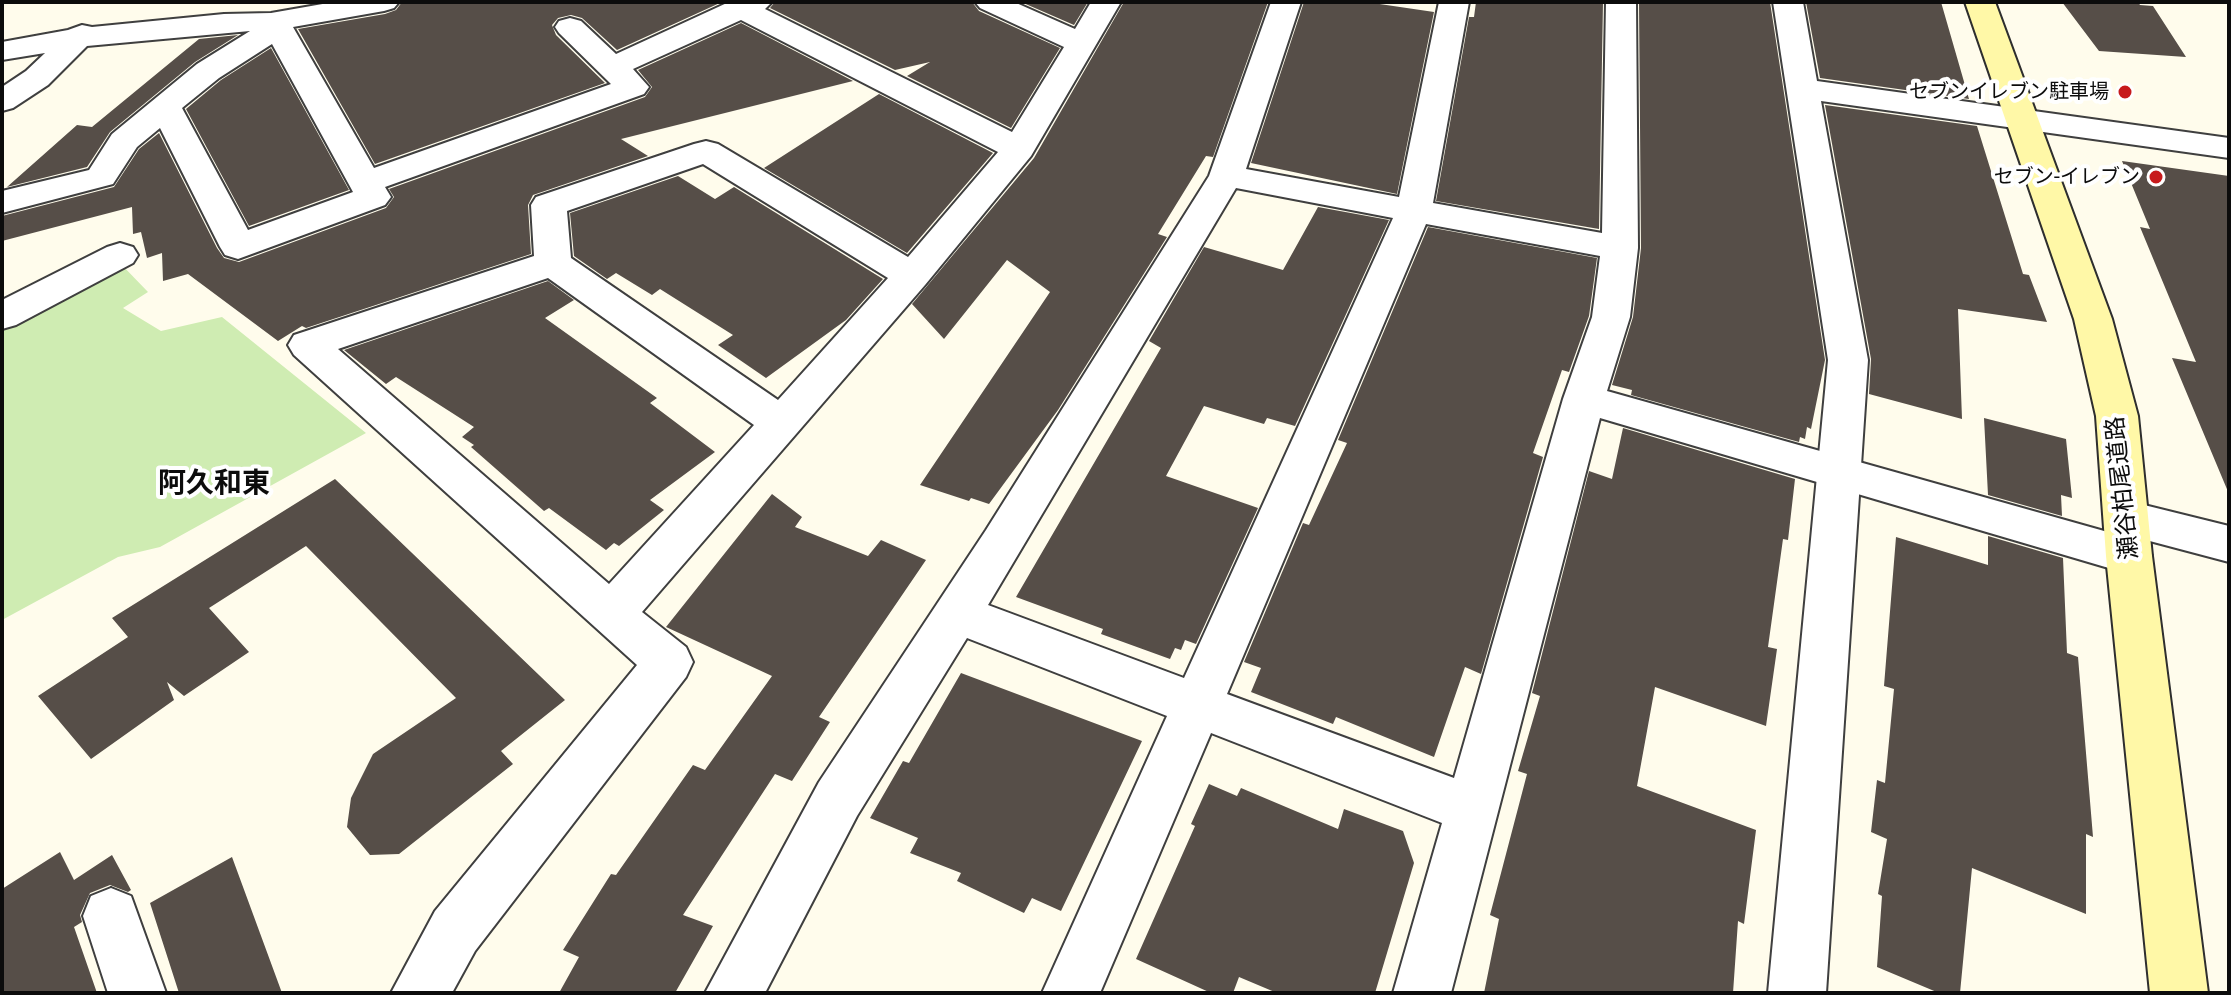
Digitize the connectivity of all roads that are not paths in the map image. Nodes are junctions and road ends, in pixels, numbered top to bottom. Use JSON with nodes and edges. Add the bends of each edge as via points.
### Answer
{"nodes":[{"id":1,"x":131,"y":2,"type":"edge"},
{"id":2,"x":384,"y":2,"type":"edge"},
{"id":3,"x":990,"y":2,"type":"edge"},
{"id":4,"x":1106,"y":2,"type":"edge"},
{"id":5,"x":1286,"y":2,"type":"edge"},
{"id":6,"x":1454,"y":2,"type":"edge"},
{"id":7,"x":1621,"y":2,"type":"edge"},
{"id":8,"x":1788,"y":2,"type":"edge"},
{"id":9,"x":1980,"y":2,"type":"edge"},
{"id":10,"x":748,"y":5,"type":"edge"},
{"id":11,"x":275,"y":22,"type":"junction"},
{"id":12,"x":570,"y":27,"type":"dead end"},
{"id":13,"x":77,"y":38,"type":"junction"},
{"id":14,"x":1081,"y":43,"type":"junction"},
{"id":15,"x":2,"y":51,"type":"edge"},
{"id":16,"x":630,"y":84,"type":"junction"},
{"id":17,"x":1803,"y":89,"type":"junction"},
{"id":18,"x":2,"y":101,"type":"edge"},
{"id":19,"x":165,"y":106,"type":"junction"},
{"id":20,"x":2024,"y":120,"type":"junction"},
{"id":21,"x":2229,"y":148,"type":"edge"},
{"id":22,"x":1019,"y":149,"type":"junction"},
{"id":23,"x":1226,"y":176,"type":"junction"},
{"id":24,"x":367,"y":182,"type":"junction"},
{"id":25,"x":2,"y":202,"type":"edge"},
{"id":26,"x":1414,"y":211,"type":"junction"},
{"id":27,"x":1620,"y":248,"type":"junction"},
{"id":28,"x":120,"y":255,"type":"dead end"},
{"id":29,"x":553,"y":263,"type":"junction"},
{"id":30,"x":912,"y":276,"type":"junction"},
{"id":31,"x":2,"y":316,"type":"edge"},
{"id":32,"x":1584,"y":399,"type":"junction"},
{"id":33,"x":781,"y":423,"type":"junction"},
{"id":34,"x":1840,"y":473,"type":"junction"},
{"id":35,"x":2129,"y":538,"type":"junction"},
{"id":36,"x":2229,"y":544,"type":"edge"},
{"id":37,"x":956,"y":613,"type":"junction"},
{"id":38,"x":611,"y":614,"type":"junction"},
{"id":39,"x":1197,"y":705,"type":"junction"},
{"id":40,"x":1472,"y":810,"type":"junction"},
{"id":41,"x":111,"y":916,"type":"dead end"},
{"id":42,"x":137,"y":993,"type":"edge"},
{"id":43,"x":420,"y":993,"type":"edge"},
{"id":44,"x":734,"y":993,"type":"edge"},
{"id":45,"x":1071,"y":993,"type":"edge"},
{"id":46,"x":1422,"y":993,"type":"edge"},
{"id":47,"x":1797,"y":993,"type":"edge"},
{"id":48,"x":2179,"y":993,"type":"edge"}],
"edges":[{"from":1,"to":13,"type":"street"},
{"from":2,"to":11,"type":"street"},
{"from":3,"to":14,"type":"street"},
{"from":4,"to":14,"type":"street"},
{"from":5,"to":23,"type":"street"},
{"from":6,"to":26,"type":"street"},
{"from":7,"to":27,"type":"street"},
{"from":8,"to":17,"type":"street"},
{"from":9,"to":20,"type":"main road","name":"瀬谷柏尾道路"},
{"from":10,"to":16,"type":"street"},
{"from":10,"to":22,"type":"street"},
{"from":11,"to":13,"type":"street"},
{"from":11,"to":19,"type":"street","via":[[272,31]]},
{"from":11,"to":24,"type":"street"},
{"from":12,"to":16,"type":"street"},
{"from":13,"to":15,"type":"street"},
{"from":13,"to":18,"type":"street","via":[[37,78]]},
{"from":14,"to":22,"type":"street"},
{"from":16,"to":24,"type":"street"},
{"from":17,"to":20,"type":"street"},
{"from":17,"to":34,"type":"street","via":[[1848,360]]},
{"from":19,"to":24,"type":"street","via":[[238,247],[373,197]]},
{"from":19,"to":25,"type":"street","via":[[124,141],[101,177]]},
{"from":20,"to":21,"type":"street"},
{"from":20,"to":35,"type":"main road","name":"瀬谷柏尾道路","via":[[2093,319],[2117,416]]},
{"from":22,"to":30,"type":"street"},
{"from":23,"to":26,"type":"street"},
{"from":23,"to":37,"type":"street"},
{"from":26,"to":27,"type":"street"},
{"from":26,"to":39,"type":"street"},
{"from":27,"to":32,"type":"street","via":[[1611,317]]},
{"from":28,"to":31,"type":"street"},
{"from":29,"to":30,"type":"street","via":[[549,205],[706,151]]},
{"from":29,"to":33,"type":"street"},
{"from":29,"to":38,"type":"street","via":[[308,345]]},
{"from":30,"to":33,"type":"street"},
{"from":32,"to":34,"type":"street"},
{"from":32,"to":40,"type":"street"},
{"from":33,"to":38,"type":"street"},
{"from":34,"to":35,"type":"street"},
{"from":34,"to":47,"type":"street"},
{"from":35,"to":36,"type":"street"},
{"from":35,"to":48,"type":"main road","name":"瀬谷柏尾道路"},
{"from":37,"to":39,"type":"street"},
{"from":37,"to":44,"type":"street","via":[[838,799]]},
{"from":38,"to":43,"type":"street","via":[[669,662],[455,931]]},
{"from":39,"to":40,"type":"street"},
{"from":39,"to":45,"type":"street"},
{"from":40,"to":46,"type":"street"},
{"from":41,"to":42,"type":"street"}]}
